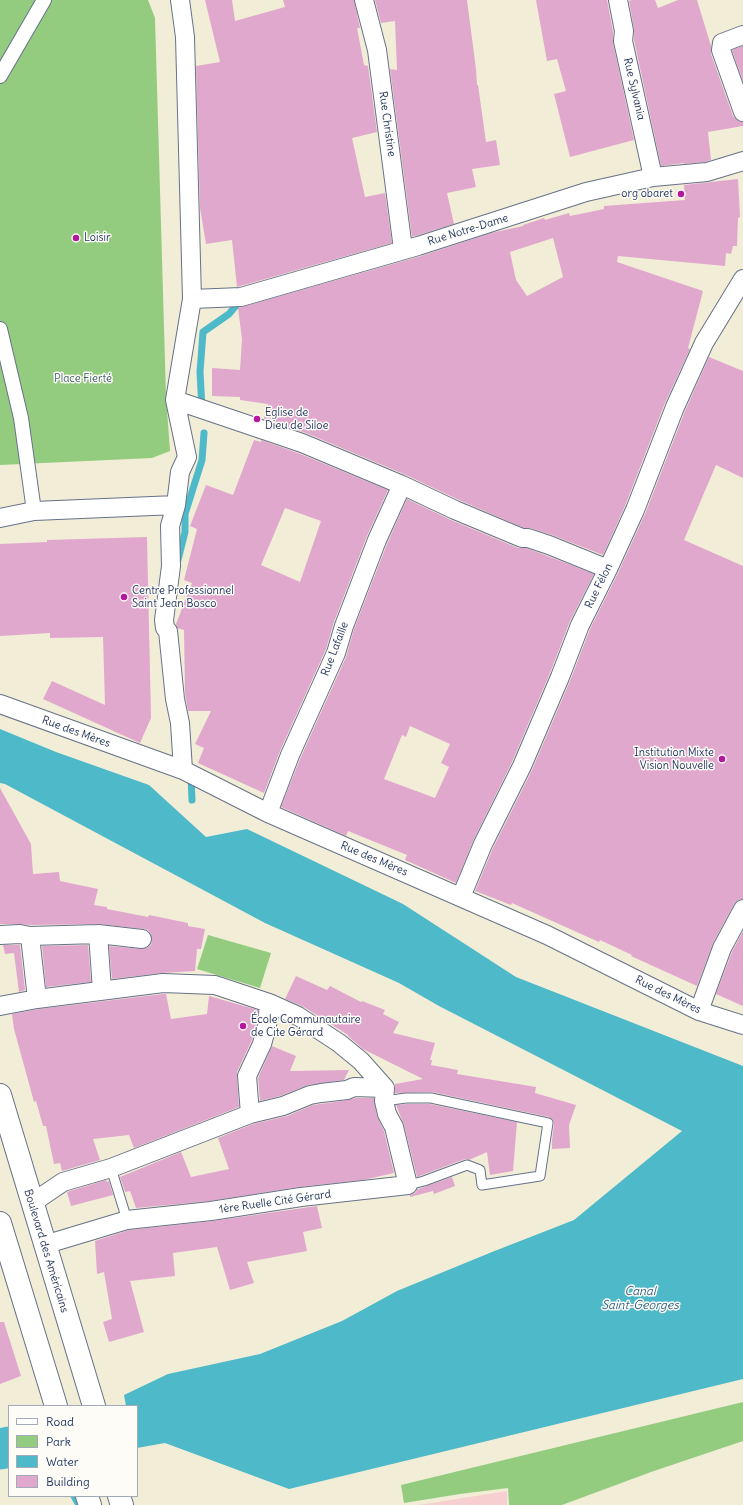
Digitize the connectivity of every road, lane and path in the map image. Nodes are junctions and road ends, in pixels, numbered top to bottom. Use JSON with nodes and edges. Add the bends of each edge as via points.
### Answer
{"nodes":[{"id":1,"x":44,"y":0,"type":"edge"},
{"id":2,"x":180,"y":0,"type":"edge"},
{"id":3,"x":364,"y":0,"type":"edge"},
{"id":4,"x":618,"y":0,"type":"edge"},
{"id":5,"x":743,"y":35,"type":"edge"},
{"id":6,"x":0,"y":76,"type":"edge"},
{"id":7,"x":743,"y":112,"type":"edge"},
{"id":8,"x":743,"y":161,"type":"edge"},
{"id":9,"x":653,"y":177,"type":"junction"},
{"id":10,"x":402,"y":250,"type":"junction"},
{"id":11,"x":743,"y":279,"type":"edge"},
{"id":12,"x":192,"y":298,"type":"junction"},
{"id":13,"x":0,"y":329,"type":"edge"},
{"id":14,"x":176,"y":400,"type":"junction"},
{"id":15,"x":402,"y":485,"type":"junction"},
{"id":16,"x":176,"y":505,"type":"junction"},
{"id":17,"x":34,"y":511,"type":"junction"},
{"id":18,"x":0,"y":518,"type":"edge"},
{"id":19,"x":608,"y":569,"type":"junction"},
{"id":20,"x":0,"y":704,"type":"edge"},
{"id":21,"x":183,"y":770,"type":"junction"},
{"id":22,"x":268,"y":813,"type":"junction"},
{"id":23,"x":461,"y":897,"type":"junction"},
{"id":24,"x":743,"y":909,"type":"edge"},
{"id":25,"x":98,"y":934,"type":"junction"},
{"id":26,"x":0,"y":935,"type":"edge"},
{"id":27,"x":30,"y":936,"type":"junction"},
{"id":28,"x":142,"y":940,"type":"dead end"},
{"id":29,"x":102,"y":990,"type":"junction"},
{"id":30,"x":37,"y":999,"type":"junction"},
{"id":31,"x":269,"y":1003,"type":"junction"},
{"id":32,"x":0,"y":1006,"type":"edge"},
{"id":33,"x":700,"y":1011,"type":"junction"},
{"id":34,"x":743,"y":1025,"type":"edge"},
{"id":35,"x":0,"y":1095,"type":"edge"},
{"id":36,"x":384,"y":1095,"type":"junction"},
{"id":37,"x":250,"y":1114,"type":"junction"},
{"id":38,"x":111,"y":1168,"type":"junction"},
{"id":39,"x":408,"y":1185,"type":"junction"},
{"id":40,"x":32,"y":1203,"type":"junction"},
{"id":41,"x":127,"y":1220,"type":"junction"},
{"id":42,"x":0,"y":1223,"type":"edge"},
{"id":43,"x":44,"y":1245,"type":"junction"},
{"id":44,"x":56,"y":1405,"type":"edge"},
{"id":45,"x":94,"y":1405,"type":"edge"}],
"edges":[{"from":1,"to":6,"type":"street"},
{"from":2,"to":12,"type":"street","via":[[185,37]]},
{"from":3,"to":10,"type":"street","name":"Rue Christine","via":[[377,50]]},
{"from":4,"to":9,"type":"street","name":"Rue Sylvania","via":[[624,31],[623,42]]},
{"from":5,"to":7,"type":"street","via":[[722,43],[721,50]]},
{"from":8,"to":9,"type":"street","name":"Rue Notre-Dame","via":[[707,172]]},
{"from":9,"to":10,"type":"street","name":"Rue Notre-Dame","via":[[586,192]]},
{"from":10,"to":12,"type":"street","name":"Rue Notre-Dame","via":[[241,297]]},
{"from":11,"to":19,"type":"street","name":"Rue Félon","via":[[704,343]]},
{"from":12,"to":14,"type":"street"},
{"from":13,"to":17,"type":"street","via":[[21,418]]},
{"from":14,"to":15,"type":"street","via":[[302,443]]},
{"from":14,"to":16,"type":"street","via":[[187,457],[180,472]]},
{"from":15,"to":19,"type":"street","via":[[522,538],[549,545]]},
{"from":15,"to":22,"type":"street","name":"Rue Lafaille","via":[[377,540],[336,653],[290,755]]},
{"from":16,"to":17,"type":"street"},
{"from":16,"to":21,"type":"street","via":[[170,526],[171,566],[164,620],[168,631],[180,723]]},
{"from":17,"to":18,"type":"street"},
{"from":19,"to":23,"type":"street","name":"Rue Félon","via":[[580,625],[522,766],[483,844]]},
{"from":20,"to":21,"type":"street","name":"Rue des Mères"},
{"from":21,"to":22,"type":"street","name":"Rue des Mères"},
{"from":22,"to":23,"type":"street","name":"Rue des Mères"},
{"from":23,"to":33,"type":"street","name":"Rue des Mères","via":[[547,935]]},
{"from":24,"to":33,"type":"street","via":[[722,948]]},
{"from":25,"to":27,"type":"street"},
{"from":25,"to":28,"type":"street"},
{"from":25,"to":29,"type":"street"},
{"from":26,"to":27,"type":"street"},
{"from":27,"to":30,"type":"street"},
{"from":29,"to":30,"type":"street"},
{"from":29,"to":31,"type":"street","via":[[163,983],[215,985]]},
{"from":30,"to":32,"type":"street"},
{"from":31,"to":36,"type":"street","via":[[298,1016],[339,1043],[361,1061]]},
{"from":31,"to":37,"type":"street","via":[[262,1044],[247,1076]]},
{"from":33,"to":34,"type":"street","name":"Rue des Mères"},
{"from":35,"to":40,"type":"main road","name":"Boulevard des Américains"},
{"from":36,"to":37,"type":"street","via":[[354,1087],[310,1095],[283,1106]]},
{"from":36,"to":39,"type":"street"},
{"from":36,"to":39,"type":"lane","via":[[431,1098],[548,1123],[540,1176],[482,1185],[480,1170],[467,1165]]},
{"from":37,"to":38,"type":"street"},
{"from":38,"to":40,"type":"street","via":[[63,1182]]},
{"from":38,"to":41,"type":"lane"},
{"from":39,"to":41,"type":"street","name":"1ère Ruelle Cité Gérard"},
{"from":40,"to":43,"type":"main road","name":"Boulevard des Américains"},
{"from":41,"to":43,"type":"street","name":"1ère Ruelle Cité Gérard"},
{"from":42,"to":44,"type":"main road"},
{"from":43,"to":45,"type":"main road","name":"Boulevard des Américains"}]}
